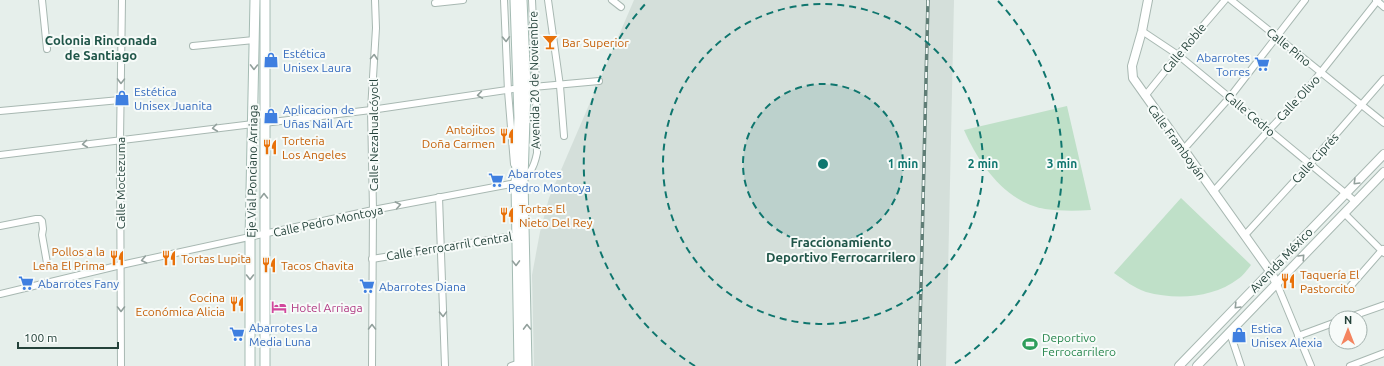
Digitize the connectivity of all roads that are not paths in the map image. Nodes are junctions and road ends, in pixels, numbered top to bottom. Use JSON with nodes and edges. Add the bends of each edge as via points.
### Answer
{"nodes":[{"id":1,"x":42,"y":0,"type":"edge"},
{"id":2,"x":122,"y":0,"type":"edge"},
{"id":3,"x":255,"y":0,"type":"edge"},
{"id":4,"x":265,"y":0,"type":"edge"},
{"id":5,"x":375,"y":0,"type":"edge"},
{"id":6,"x":463,"y":0,"type":"edge"},
{"id":7,"x":504,"y":0,"type":"edge"},
{"id":8,"x":514,"y":0,"type":"edge"},
{"id":9,"x":522,"y":0,"type":"edge"},
{"id":10,"x":532,"y":0,"type":"edge"},
{"id":11,"x":548,"y":0,"type":"edge"},
{"id":12,"x":612,"y":0,"type":"edge"},
{"id":13,"x":1148,"y":0,"type":"edge"},
{"id":14,"x":1225,"y":0,"type":"edge"},
{"id":15,"x":1231,"y":0,"type":"edge"},
{"id":16,"x":1305,"y":0,"type":"edge"},
{"id":17,"x":1377,"y":0,"type":"edge"},
{"id":18,"x":435,"y":3,"type":"dead end"},
{"id":19,"x":620,"y":6,"type":"dead end"},
{"id":20,"x":1384,"y":7,"type":"edge"},
{"id":21,"x":1142,"y":31,"type":"junction"},
{"id":22,"x":1276,"y":36,"type":"junction"},
{"id":23,"x":254,"y":40,"type":"junction"},
{"id":24,"x":193,"y":46,"type":"dead end"},
{"id":25,"x":47,"y":49,"type":"dead end"},
{"id":26,"x":1178,"y":55,"type":"junction"},
{"id":27,"x":1322,"y":73,"type":"junction"},
{"id":28,"x":1384,"y":79,"type":"edge"},
{"id":29,"x":598,"y":81,"type":"dead end"},
{"id":30,"x":560,"y":86,"type":"junction"},
{"id":31,"x":536,"y":87,"type":"junction"},
{"id":32,"x":522,"y":88,"type":"junction"},
{"id":33,"x":508,"y":91,"type":"junction"},
{"id":34,"x":1145,"y":96,"type":"junction"},
{"id":35,"x":1230,"y":97,"type":"junction"},
{"id":36,"x":120,"y":100,"type":"junction"},
{"id":37,"x":1361,"y":105,"type":"junction"},
{"id":38,"x":371,"y":110,"type":"junction"},
{"id":39,"x":0,"y":111,"type":"edge"},
{"id":40,"x":264,"y":122,"type":"junction"},
{"id":41,"x":1384,"y":123,"type":"edge"},
{"id":42,"x":253,"y":124,"type":"junction"},
{"id":43,"x":1269,"y":130,"type":"junction"},
{"id":44,"x":564,"y":136,"type":"dead end"},
{"id":45,"x":120,"y":140,"type":"junction"},
{"id":46,"x":1183,"y":150,"type":"junction"},
{"id":47,"x":1384,"y":154,"type":"edge"},
{"id":48,"x":0,"y":155,"type":"edge"},
{"id":49,"x":1310,"y":164,"type":"junction"},
{"id":50,"x":516,"y":172,"type":"junction"},
{"id":51,"x":1384,"y":172,"type":"edge"},
{"id":52,"x":519,"y":181,"type":"junction"},
{"id":53,"x":1213,"y":192,"type":"junction"},
{"id":54,"x":1346,"y":192,"type":"junction"},
{"id":55,"x":439,"y":197,"type":"junction"},
{"id":56,"x":1356,"y":202,"type":"junction"},
{"id":57,"x":373,"y":210,"type":"junction"},
{"id":58,"x":1344,"y":212,"type":"junction"},
{"id":59,"x":0,"y":226,"type":"edge"},
{"id":60,"x":264,"y":235,"type":"junction"},
{"id":61,"x":520,"y":235,"type":"junction"},
{"id":62,"x":1245,"y":235,"type":"junction"},
{"id":63,"x":250,"y":238,"type":"junction"},
{"id":64,"x":441,"y":247,"type":"junction"},
{"id":65,"x":1383,"y":250,"type":"edge"},
{"id":66,"x":372,"y":259,"type":"junction"},
{"id":67,"x":48,"y":263,"type":"dead end"},
{"id":68,"x":121,"y":265,"type":"junction"},
{"id":69,"x":1270,"y":271,"type":"junction"},
{"id":70,"x":1277,"y":284,"type":"junction"},
{"id":71,"x":1348,"y":289,"type":"dead end"},
{"id":72,"x":0,"y":294,"type":"edge"},
{"id":73,"x":1384,"y":305,"type":"edge"},
{"id":74,"x":1368,"y":311,"type":"edge"},
{"id":75,"x":1328,"y":325,"type":"edge"},
{"id":76,"x":1230,"y":333,"type":"junction"},
{"id":77,"x":1298,"y":336,"type":"junction"},
{"id":78,"x":1384,"y":353,"type":"edge"},
{"id":79,"x":521,"y":364,"type":"edge"},
{"id":80,"x":121,"y":366,"type":"edge"},
{"id":81,"x":250,"y":366,"type":"edge"},
{"id":82,"x":265,"y":366,"type":"edge"},
{"id":83,"x":372,"y":366,"type":"edge"},
{"id":84,"x":445,"y":366,"type":"edge"},
{"id":85,"x":1179,"y":366,"type":"edge"},
{"id":86,"x":1197,"y":366,"type":"edge"},
{"id":87,"x":1241,"y":366,"type":"edge"},
{"id":88,"x":1311,"y":366,"type":"edge"},
{"id":89,"x":1350,"y":366,"type":"edge"}],
"edges":[{"from":1,"to":25,"type":"street"},
{"from":2,"to":36,"type":"street","name":"Calle Moctezuma","one_way":true},
{"from":3,"to":23,"type":"main road","name":"Eje Vial Ponciano Arriaga"},
{"from":4,"to":40,"type":"main road","name":"Eje Vial Ponciano Arriaga"},
{"from":38,"to":5,"type":"street","name":"Calle Nezahualcóyotl","one_way":true,"via":[[376,28]]},
{"from":6,"to":18,"type":"street"},
{"from":7,"to":33,"type":"street","name":"Avenida 20 de Noviembre","one_way":true},
{"from":8,"to":32,"type":"main road","name":"Avenida 20 de Noviembre"},
{"from":9,"to":32,"type":"main road","name":"Avenida 20 de Noviembre"},
{"from":10,"to":31,"type":"street","name":"Avenida 20 de Noviembre"},
{"from":11,"to":30,"type":"street"},
{"from":12,"to":19,"type":"street"},
{"from":13,"to":21,"type":"street","name":"Calle Framboyán"},
{"from":14,"to":26,"type":"street","name":"Calle Roble"},
{"from":15,"to":22,"type":"street","name":"Calle Pino"},
{"from":16,"to":22,"type":"street"},
{"from":17,"to":20,"type":"street"},
{"from":17,"to":27,"type":"street","name":"Calle Olivo"},
{"from":21,"to":26,"type":"street","name":"Calle Cedro"},
{"from":21,"to":34,"type":"street","name":"Calle Framboyán","via":[[1131,72]]},
{"from":22,"to":27,"type":"street","name":"Calle Pino"},
{"from":22,"to":35,"type":"street"},
{"from":23,"to":24,"type":"street"},
{"from":23,"to":42,"type":"main road","name":"Eje Vial Ponciano Arriaga","one_way":true},
{"from":26,"to":34,"type":"street","name":"Calle Roble"},
{"from":26,"to":35,"type":"street","name":"Calle Cedro"},
{"from":27,"to":37,"type":"street","name":"Calle Pino"},
{"from":27,"to":43,"type":"street","name":"Calle Olivo"},
{"from":28,"to":37,"type":"street","name":"Calle Ciprés"},
{"from":29,"to":30,"type":"street"},
{"from":30,"to":31,"type":"street"},
{"from":30,"to":44,"type":"street"},
{"from":31,"to":32,"type":"street"},
{"from":31,"to":52,"type":"street","name":"Avenida 20 de Noviembre","via":[[536,160],[531,172]]},
{"from":32,"to":33,"type":"street"},
{"from":32,"to":50,"type":"main road","name":"Avenida 20 de Noviembre"},
{"from":32,"to":52,"type":"main road","name":"Avenida 20 de Noviembre"},
{"from":33,"to":38,"type":"street","one_way":true},
{"from":33,"to":50,"type":"street","name":"Avenida 20 de Noviembre","via":[[512,153]]},
{"from":34,"to":46,"type":"street","name":"Calle Framboyán"},
{"from":35,"to":43,"type":"street","name":"Calle Cedro"},
{"from":35,"to":46,"type":"street"},
{"from":36,"to":39,"type":"street"},
{"from":36,"to":45,"type":"street","name":"Calle Moctezuma"},
{"from":37,"to":41,"type":"street","name":"Calle Pino"},
{"from":37,"to":49,"type":"street","name":"Calle Ciprés"},
{"from":38,"to":40,"type":"street"},
{"from":38,"to":57,"type":"street","name":"Calle Nezahualcóyotl"},
{"from":60,"to":40,"type":"main road","name":"Eje Vial Ponciano Arriaga","one_way":true},
{"from":42,"to":45,"type":"street","one_way":true},
{"from":42,"to":63,"type":"main road","name":"Eje Vial Ponciano Arriaga"},
{"from":43,"to":49,"type":"street","name":"Calle Cedro"},
{"from":43,"to":53,"type":"street","name":"Calle Olivo"},
{"from":45,"to":48,"type":"street","one_way":true},
{"from":45,"to":68,"type":"street","name":"Calle Moctezuma"},
{"from":46,"to":53,"type":"street","name":"Calle Framboyán"},
{"from":47,"to":54,"type":"street","name":"Avenida México","one_way":true},
{"from":49,"to":54,"type":"street","name":"Calle Cedro"},
{"from":49,"to":62,"type":"street","name":"Calle Ciprés"},
{"from":50,"to":52,"type":"main road","name":"Avenida 20 de Noviembre"},
{"from":51,"to":56,"type":"street","name":"Avenida México"},
{"from":52,"to":55,"type":"street","name":"Calle Pedro Montoya"},
{"from":52,"to":61,"type":"main road","name":"Avenida 20 de Noviembre"},
{"from":53,"to":62,"type":"street","name":"Calle Framboyán"},
{"from":54,"to":56,"type":"street","name":"Calle Cedro"},
{"from":54,"to":69,"type":"street","name":"Avenida México"},
{"from":57,"to":55,"type":"street","name":"Calle Pedro Montoya","one_way":true},
{"from":55,"to":64,"type":"street"},
{"from":56,"to":58,"type":"street","name":"Avenida México"},
{"from":57,"to":60,"type":"street","name":"Calle Pedro Montoya"},
{"from":57,"to":66,"type":"street","name":"Calle Nezahualcóyotl"},
{"from":58,"to":65,"type":"street"},
{"from":70,"to":58,"type":"street","name":"Avenida México","one_way":true},
{"from":59,"to":67,"type":"street","via":[[40,219],[44,229],[42,236]]},
{"from":60,"to":63,"type":"street","name":"Calle Pedro Montoya"},
{"from":60,"to":82,"type":"main road","name":"Eje Vial Ponciano Arriaga"},
{"from":61,"to":64,"type":"street","name":"Calle Ferrocarril Central"},
{"from":61,"to":79,"type":"main road","name":"Avenida 20 de Noviembre"},
{"from":62,"to":69,"type":"street","name":"Calle Framboyán"},
{"from":63,"to":68,"type":"street","name":"Calle Pedro Montoya","one_way":true},
{"from":63,"to":81,"type":"main road","name":"Eje Vial Ponciano Arriaga","one_way":true},
{"from":64,"to":66,"type":"street","name":"Calle Ferrocarril Central"},
{"from":64,"to":84,"type":"street","one_way":true},
{"from":65,"to":71,"type":"street"},
{"from":83,"to":66,"type":"street","name":"Calle Nezahualcóyotl","one_way":true},
{"from":68,"to":72,"type":"street","name":"Calle Pedro Montoya"},
{"from":68,"to":80,"type":"street","name":"Calle Moctezuma","one_way":true},
{"from":69,"to":70,"type":"street","name":"Calle Framboyán"},
{"from":69,"to":85,"type":"street","name":"Avenida México","one_way":true},
{"from":70,"to":76,"type":"street","name":"Avenida México"},
{"from":70,"to":77,"type":"street"},
{"from":73,"to":74,"type":"street"},
{"from":75,"to":77,"type":"street"},
{"from":76,"to":86,"type":"street","name":"Avenida México"},
{"from":76,"to":87,"type":"street"},
{"from":77,"to":88,"type":"street"},
{"from":78,"to":89,"type":"street"}]}
